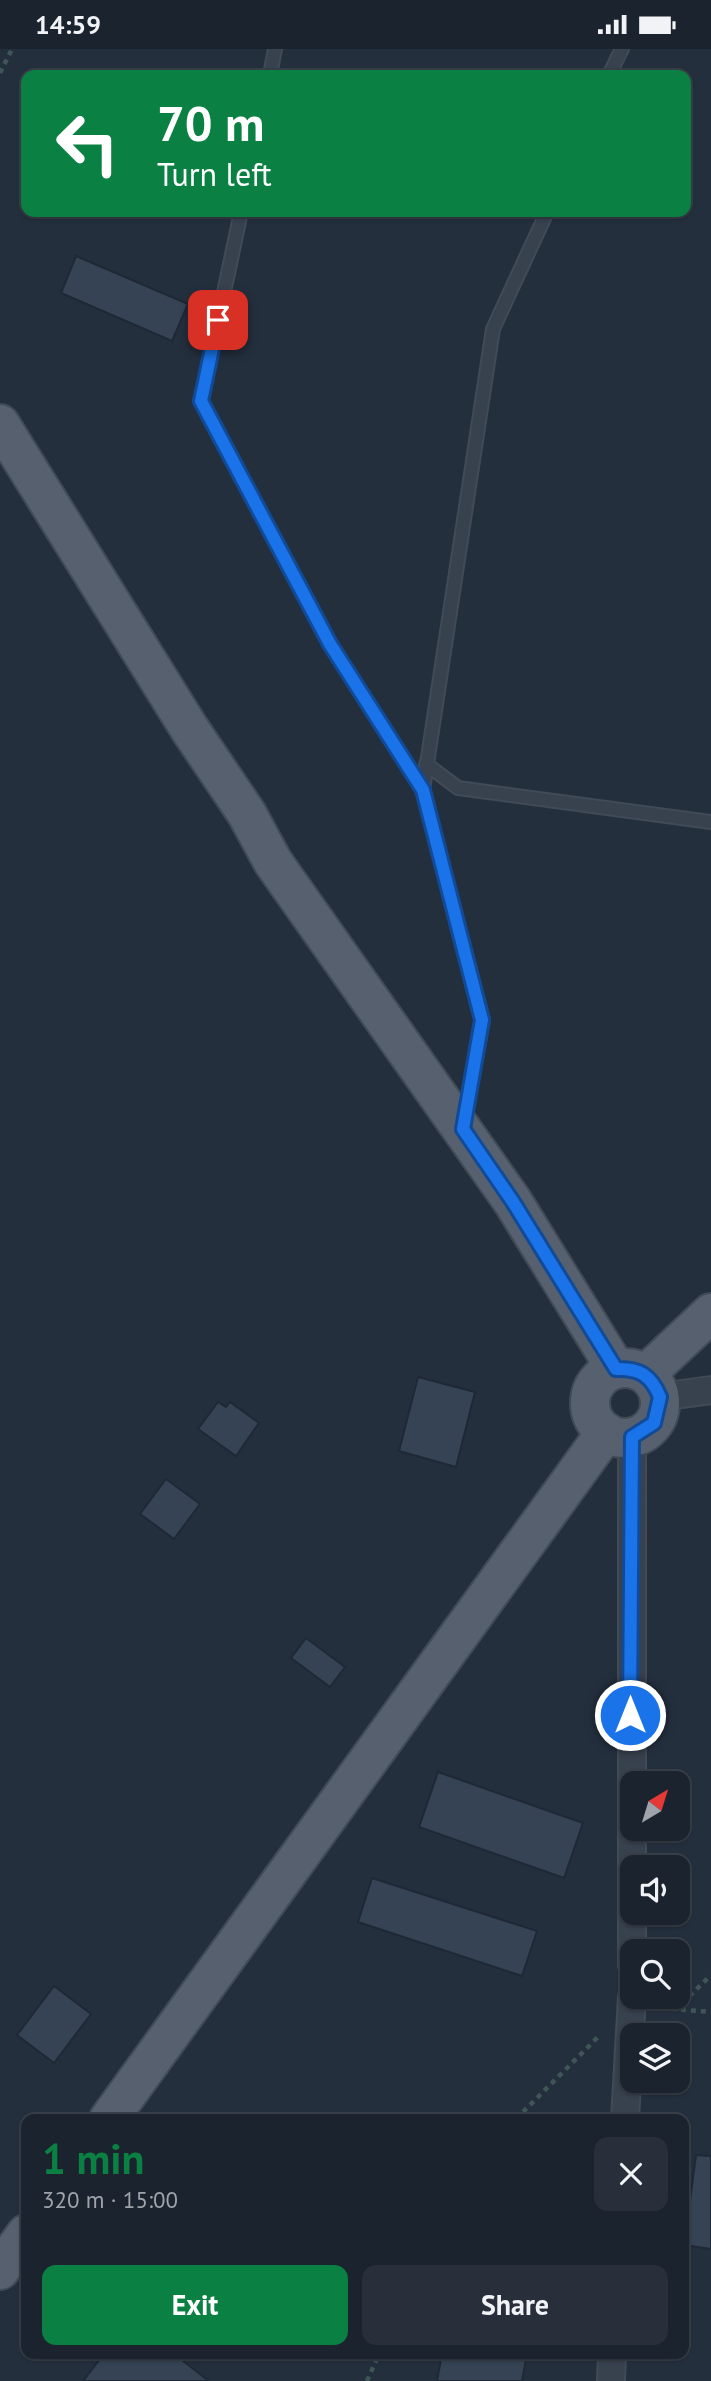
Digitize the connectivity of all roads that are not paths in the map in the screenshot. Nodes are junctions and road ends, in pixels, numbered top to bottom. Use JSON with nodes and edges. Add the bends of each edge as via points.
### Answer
{"nodes":[{"id":1,"x":275,"y":49,"type":"edge"},
{"id":2,"x":622,"y":49,"type":"edge"},
{"id":3,"x":271,"y":70,"type":"edge"},
{"id":4,"x":612,"y":70,"type":"edge"},
{"id":5,"x":240,"y":217,"type":"edge"},
{"id":6,"x":545,"y":217,"type":"edge"},
{"id":7,"x":0,"y":423,"type":"edge"},
{"id":8,"x":426,"y":764,"type":"junction"},
{"id":9,"x":423,"y":790,"type":"junction"},
{"id":10,"x":711,"y":822,"type":"edge"},
{"id":11,"x":463,"y":1129,"type":"junction"},
{"id":12,"x":711,"y":1313,"type":"edge"},
{"id":13,"x":640,"y":1380,"type":"junction"},
{"id":14,"x":711,"y":1390,"type":"edge"},
{"id":15,"x":619,"y":1434,"type":"junction"},
{"id":16,"x":631,"y":1939,"type":"edge"},
{"id":17,"x":631,"y":2009,"type":"edge"},
{"id":18,"x":113,"y":2114,"type":"edge"},
{"id":19,"x":625,"y":2114,"type":"edge"},
{"id":20,"x":21,"y":2241,"type":"edge"},
{"id":21,"x":0,"y":2270,"type":"edge"},
{"id":22,"x":612,"y":2359,"type":"edge"},
{"id":23,"x":611,"y":2381,"type":"edge"}],
"edges":[{"from":1,"to":3,"type":"lane"},
{"from":2,"to":4,"type":"lane"},
{"from":5,"to":9,"type":"lane","via":[[201,401],[330,644]]},
{"from":6,"to":8,"type":"lane","via":[[493,329]]},
{"from":7,"to":11,"type":"main road","via":[[273,862]]},
{"from":8,"to":9,"type":"lane"},
{"from":8,"to":10,"type":"lane","via":[[458,788]]},
{"from":9,"to":11,"type":"lane","via":[[482,1020]]},
{"from":11,"to":13,"type":"main road"},
{"from":12,"to":13,"type":"main road"},
{"from":13,"to":14,"type":"street"},
{"from":13,"to":15,"type":"main road","via":[[654,1423]]},
{"from":13,"to":15,"type":"main road","via":[[602,1377],[593,1389],[590,1405],[595,1420]]},
{"from":15,"to":16,"type":"street"},
{"from":15,"to":18,"type":"main road"},
{"from":17,"to":19,"type":"street"},
{"from":20,"to":21,"type":"main road"},
{"from":22,"to":23,"type":"street"}]}
